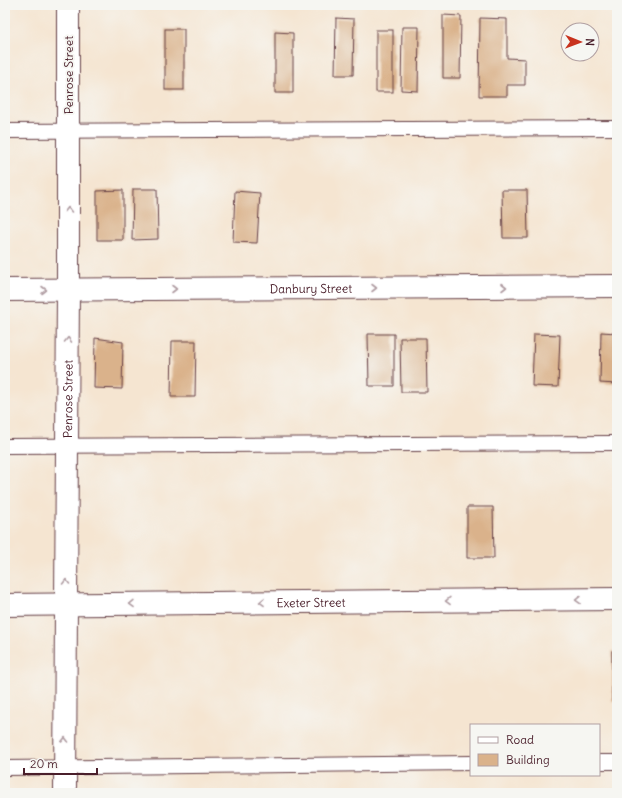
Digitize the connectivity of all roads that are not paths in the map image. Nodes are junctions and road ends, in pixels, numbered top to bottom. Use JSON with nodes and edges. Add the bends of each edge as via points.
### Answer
{"nodes":[{"id":1,"x":68,"y":5,"type":"edge"},
{"id":2,"x":617,"y":128,"type":"edge"},
{"id":3,"x":68,"y":130,"type":"junction"},
{"id":4,"x":5,"y":131,"type":"edge"},
{"id":5,"x":617,"y":286,"type":"edge"},
{"id":6,"x":5,"y":290,"type":"edge"},
{"id":7,"x":68,"y":290,"type":"junction"},
{"id":8,"x":617,"y":443,"type":"edge"},
{"id":9,"x":5,"y":446,"type":"edge"},
{"id":10,"x":67,"y":446,"type":"junction"},
{"id":11,"x":617,"y":599,"type":"edge"},
{"id":12,"x":5,"y":604,"type":"edge"},
{"id":13,"x":66,"y":604,"type":"junction"},
{"id":14,"x":600,"y":762,"type":"edge"},
{"id":15,"x":617,"y":762,"type":"edge"},
{"id":16,"x":470,"y":763,"type":"edge"},
{"id":17,"x":65,"y":766,"type":"junction"},
{"id":18,"x":5,"y":768,"type":"edge"},
{"id":19,"x":65,"y":793,"type":"edge"}],
"edges":[{"from":1,"to":3,"type":"street","name":"Penrose Street"},
{"from":2,"to":3,"type":"lane"},
{"from":3,"to":4,"type":"lane"},
{"from":7,"to":3,"type":"street","name":"Penrose Street","one_way":true},
{"from":7,"to":5,"type":"street","name":"Danbury Street","one_way":true},
{"from":6,"to":7,"type":"street","name":"Danbury Street","one_way":true},
{"from":10,"to":7,"type":"street","name":"Penrose Street","one_way":true},
{"from":8,"to":10,"type":"lane"},
{"from":9,"to":10,"type":"lane"},
{"from":13,"to":10,"type":"street","name":"Penrose Street","one_way":true},
{"from":11,"to":13,"type":"street","name":"Exeter Street","one_way":true},
{"from":12,"to":13,"type":"street","name":"Exeter Street"},
{"from":17,"to":13,"type":"street","name":"Penrose Street","one_way":true},
{"from":14,"to":15,"type":"lane"},
{"from":16,"to":17,"type":"lane"},
{"from":17,"to":18,"type":"lane"},
{"from":17,"to":19,"type":"street","name":"Penrose Street"}]}
